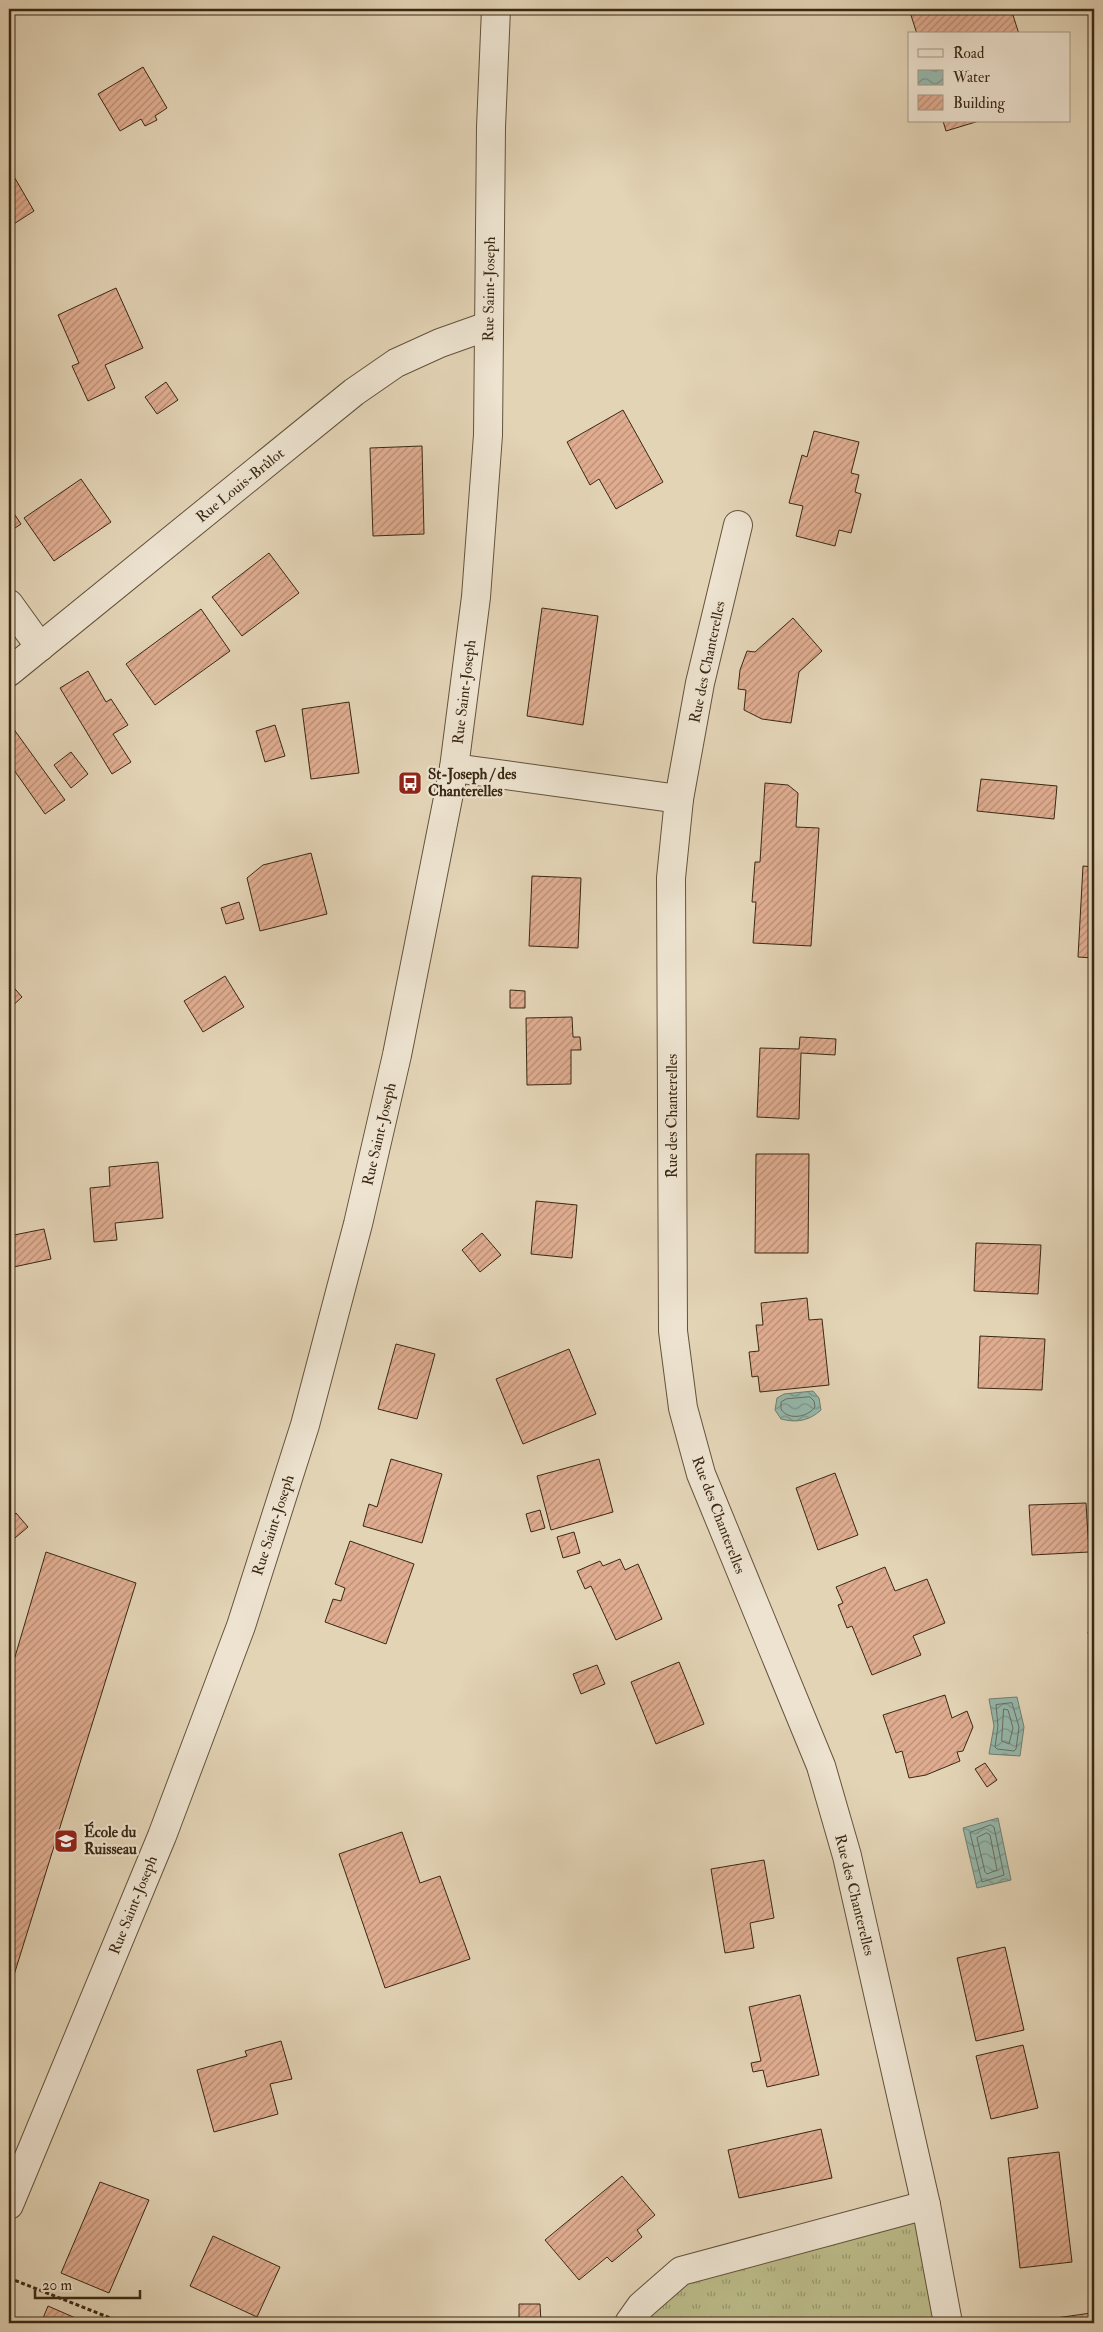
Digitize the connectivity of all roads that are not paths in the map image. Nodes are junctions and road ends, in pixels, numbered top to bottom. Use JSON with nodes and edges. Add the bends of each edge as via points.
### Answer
{"nodes":[{"id":1,"x":496,"y":9,"type":"edge"},
{"id":2,"x":488,"y":326,"type":"junction"},
{"id":3,"x":738,"y":525,"type":"dead end"},
{"id":4,"x":9,"y":604,"type":"edge"},
{"id":5,"x":40,"y":647,"type":"junction"},
{"id":6,"x":9,"y":672,"type":"edge"},
{"id":7,"x":454,"y":768,"type":"junction"},
{"id":8,"x":679,"y":799,"type":"junction"},
{"id":9,"x":9,"y":2205,"type":"edge"},
{"id":10,"x":926,"y":2205,"type":"junction"},
{"id":11,"x":629,"y":2323,"type":"edge"},
{"id":12,"x":948,"y":2323,"type":"edge"}],
"edges":[{"from":1,"to":2,"type":"street","name":"Rue Saint-Joseph"},
{"from":2,"to":5,"type":"street","name":"Rue Louis-Brûlot","via":[[396,363],[354,392]]},
{"from":2,"to":7,"type":"street","name":"Rue Saint-Joseph","via":[[488,435],[476,597]]},
{"from":3,"to":8,"type":"street","name":"Rue des Chanterelles","via":[[700,684]]},
{"from":4,"to":5,"type":"street"},
{"from":5,"to":6,"type":"street","name":"Rue Louis-Brûlot"},
{"from":7,"to":8,"type":"street"},
{"from":7,"to":9,"type":"street","name":"Rue Saint-Joseph","via":[[397,1055],[358,1224],[305,1425],[241,1626],[162,1836]]},
{"from":8,"to":10,"type":"street","name":"Rue des Chanterelles","via":[[671,878],[673,1321],[684,1408],[701,1474],[820,1766],[847,1856]]},
{"from":10,"to":11,"type":"street","via":[[681,2271],[641,2306]]},
{"from":10,"to":12,"type":"street","name":"Rue des Chanterelles"}]}
